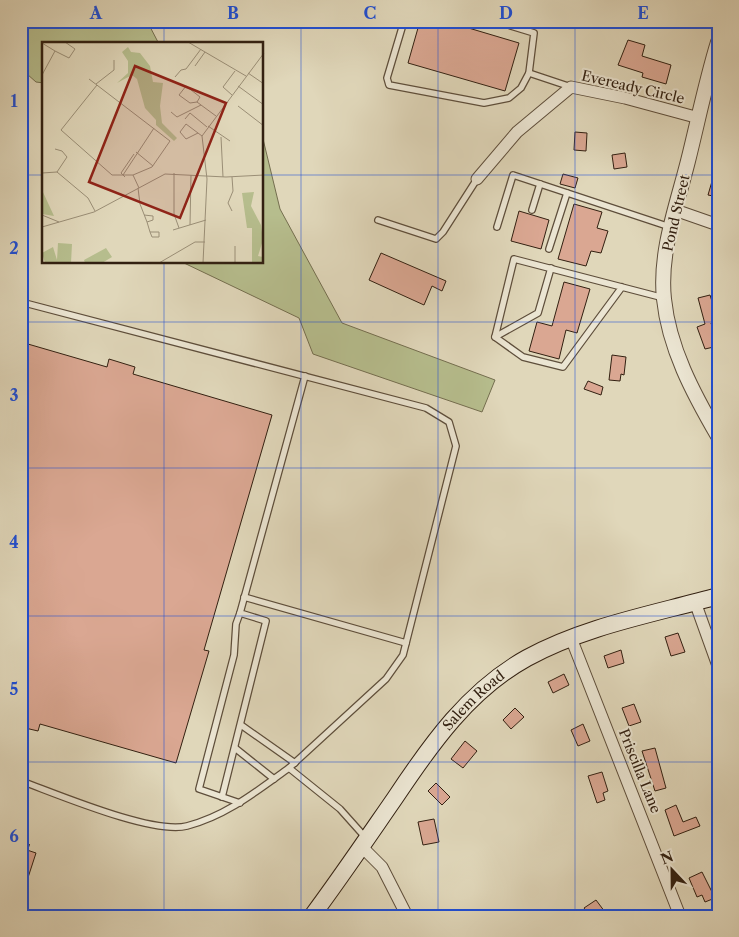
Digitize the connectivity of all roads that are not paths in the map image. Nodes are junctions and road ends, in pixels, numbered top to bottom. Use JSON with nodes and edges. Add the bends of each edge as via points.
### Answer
{"nodes":[{"id":1,"x":404,"y":21,"type":"edge"},
{"id":2,"x":495,"y":21,"type":"edge"},
{"id":3,"x":718,"y":42,"type":"edge"},
{"id":4,"x":529,"y":73,"type":"junction"},
{"id":5,"x":571,"y":87,"type":"junction"},
{"id":6,"x":699,"y":118,"type":"junction"},
{"id":7,"x":477,"y":179,"type":"joint"},
{"id":8,"x":540,"y":184,"type":"junction"},
{"id":9,"x":567,"y":193,"type":"junction"},
{"id":10,"x":532,"y":210,"type":"dead end"},
{"id":11,"x":674,"y":210,"type":"junction"},
{"id":12,"x":378,"y":220,"type":"dead end"},
{"id":13,"x":718,"y":225,"type":"edge"},
{"id":14,"x":497,"y":227,"type":"dead end"},
{"id":15,"x":670,"y":227,"type":"junction"},
{"id":16,"x":549,"y":249,"type":"dead end"},
{"id":17,"x":551,"y":268,"type":"junction"},
{"id":18,"x":622,"y":287,"type":"junction"},
{"id":19,"x":664,"y":298,"type":"junction"},
{"id":20,"x":21,"y":302,"type":"edge"},
{"id":21,"x":495,"y":337,"type":"junction"},
{"id":22,"x":305,"y":376,"type":"junction"},
{"id":23,"x":718,"y":436,"type":"edge"},
{"id":24,"x":718,"y":596,"type":"edge"},
{"id":25,"x":244,"y":597,"type":"junction"},
{"id":26,"x":695,"y":602,"type":"junction"},
{"id":27,"x":240,"y":613,"type":"junction"},
{"id":28,"x":571,"y":638,"type":"junction"},
{"id":29,"x":406,"y":643,"type":"junction"},
{"id":30,"x":718,"y":666,"type":"edge"},
{"id":31,"x":242,"y":725,"type":"junction"},
{"id":32,"x":235,"y":748,"type":"junction"},
{"id":33,"x":294,"y":763,"type":"junction"},
{"id":34,"x":289,"y":768,"type":"junction"},
{"id":35,"x":274,"y":779,"type":"junction"},
{"id":36,"x":21,"y":781,"type":"edge"},
{"id":37,"x":222,"y":797,"type":"junction"},
{"id":38,"x":240,"y":803,"type":"junction"},
{"id":39,"x":364,"y":842,"type":"junction"},
{"id":40,"x":312,"y":916,"type":"edge"},
{"id":41,"x":407,"y":916,"type":"edge"},
{"id":42,"x":680,"y":916,"type":"edge"}],
"edges":[{"from":1,"to":4,"type":"lane","via":[[387,78],[389,86],[484,102],[509,98],[521,88]]},
{"from":2,"to":4,"type":"lane","via":[[534,33]]},
{"from":3,"to":6,"type":"street","name":"Pond Street"},
{"from":4,"to":5,"type":"lane"},
{"from":5,"to":6,"type":"street","name":"Eveready Circle"},
{"from":5,"to":7,"type":"street","name":"Eveready Circle","via":[[516,132]]},
{"from":6,"to":11,"type":"street","name":"Pond Street"},
{"from":7,"to":12,"type":"lane","via":[[436,239]]},
{"from":8,"to":9,"type":"lane"},
{"from":8,"to":10,"type":"lane"},
{"from":8,"to":14,"type":"lane","via":[[513,175]]},
{"from":9,"to":15,"type":"lane"},
{"from":9,"to":16,"type":"lane"},
{"from":11,"to":13,"type":"street"},
{"from":11,"to":15,"type":"street","name":"Pond Street"},
{"from":15,"to":19,"type":"street","name":"Pond Street"},
{"from":17,"to":18,"type":"lane"},
{"from":17,"to":21,"type":"lane","via":[[538,313]]},
{"from":17,"to":21,"type":"lane","via":[[514,259]]},
{"from":18,"to":19,"type":"lane"},
{"from":18,"to":21,"type":"lane","via":[[563,367],[523,357]]},
{"from":19,"to":23,"type":"street","name":"Pond Street","via":[[680,362]]},
{"from":20,"to":22,"type":"lane"},
{"from":22,"to":25,"type":"lane"},
{"from":22,"to":29,"type":"lane","via":[[426,408],[449,422],[454,434],[456,446]]},
{"from":24,"to":26,"type":"main road","name":"Salem Road"},
{"from":25,"to":27,"type":"lane"},
{"from":25,"to":29,"type":"lane"},
{"from":26,"to":28,"type":"main road","name":"Salem Road"},
{"from":26,"to":30,"type":"street"},
{"from":27,"to":31,"type":"lane","via":[[266,621]]},
{"from":27,"to":37,"type":"lane","via":[[234,655],[199,789]]},
{"from":28,"to":39,"type":"main road","name":"Salem Road","via":[[527,658],[476,695],[423,757]]},
{"from":28,"to":42,"type":"street","name":"Priscilla Lane"},
{"from":29,"to":33,"type":"lane","via":[[403,655],[386,680]]},
{"from":31,"to":32,"type":"lane"},
{"from":31,"to":33,"type":"lane"},
{"from":32,"to":35,"type":"lane"},
{"from":32,"to":37,"type":"lane"},
{"from":33,"to":34,"type":"lane"},
{"from":34,"to":35,"type":"lane"},
{"from":34,"to":39,"type":"lane","via":[[340,809]]},
{"from":35,"to":38,"type":"lane"},
{"from":36,"to":38,"type":"lane","via":[[146,825],[184,827],[228,811]]},
{"from":37,"to":38,"type":"lane"},
{"from":39,"to":40,"type":"main road","name":"Salem Road"},
{"from":39,"to":41,"type":"street","via":[[382,867]]}]}
